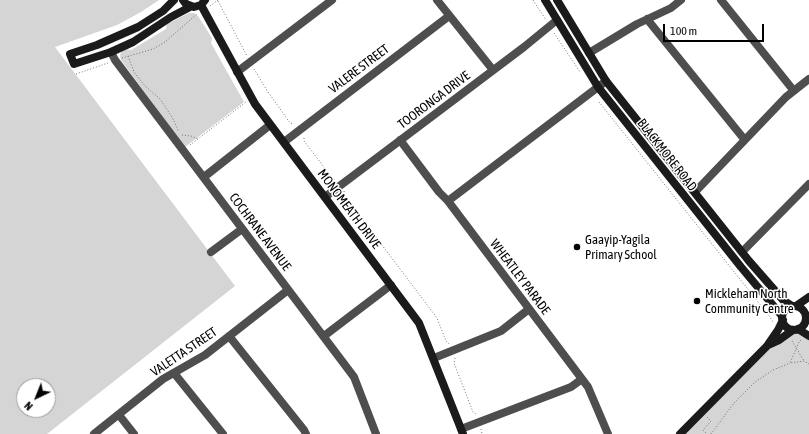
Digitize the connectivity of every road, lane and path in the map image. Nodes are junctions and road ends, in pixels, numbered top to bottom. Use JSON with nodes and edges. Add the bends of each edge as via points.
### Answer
{"nodes":[{"id":1,"x":174,"y":0,"type":"edge"},
{"id":2,"x":183,"y":0,"type":"edge"},
{"id":3,"x":332,"y":0,"type":"edge"},
{"id":4,"x":437,"y":0,"type":"edge"},
{"id":5,"x":545,"y":0,"type":"edge"},
{"id":6,"x":556,"y":0,"type":"edge"},
{"id":7,"x":681,"y":0,"type":"edge"},
{"id":8,"x":721,"y":0,"type":"edge"},
{"id":9,"x":218,"y":1,"type":"edge"},
{"id":10,"x":203,"y":5,"type":"edge"},
{"id":11,"x":190,"y":7,"type":"junction"},
{"id":12,"x":449,"y":16,"type":"junction"},
{"id":13,"x":647,"y":19,"type":"junction"},
{"id":14,"x":557,"y":20,"type":"junction"},
{"id":15,"x":112,"y":52,"type":"junction"},
{"id":16,"x":589,"y":53,"type":"junction"},
{"id":17,"x":128,"y":56,"type":"junction"},
{"id":18,"x":115,"y":60,"type":"junction"},
{"id":19,"x":250,"y":62,"type":"junction"},
{"id":20,"x":493,"y":70,"type":"junction"},
{"id":21,"x":237,"y":72,"type":"junction"},
{"id":22,"x":76,"y":74,"type":"dead end"},
{"id":23,"x":809,"y":79,"type":"edge"},
{"id":24,"x":606,"y":81,"type":"junction"},
{"id":25,"x":598,"y":87,"type":"junction"},
{"id":26,"x":794,"y":91,"type":"junction"},
{"id":27,"x":251,"y":98,"type":"junction"},
{"id":28,"x":270,"y":125,"type":"junction"},
{"id":29,"x":299,"y":130,"type":"junction"},
{"id":30,"x":181,"y":135,"type":"junction"},
{"id":31,"x":198,"y":139,"type":"junction"},
{"id":32,"x":744,"y":139,"type":"junction"},
{"id":33,"x":400,"y":140,"type":"junction"},
{"id":34,"x":185,"y":141,"type":"dead end"},
{"id":35,"x":284,"y":142,"type":"junction"},
{"id":36,"x":183,"y":150,"type":"junction"},
{"id":37,"x":204,"y":178,"type":"junction"},
{"id":38,"x":809,"y":184,"type":"edge"},
{"id":39,"x":340,"y":186,"type":"junction"},
{"id":40,"x":695,"y":192,"type":"junction"},
{"id":41,"x":325,"y":197,"type":"junction"},
{"id":42,"x":448,"y":201,"type":"junction"},
{"id":43,"x":242,"y":229,"type":"junction"},
{"id":44,"x":211,"y":252,"type":"dead end"},
{"id":45,"x":742,"y":252,"type":"junction"},
{"id":46,"x":391,"y":285,"type":"junction"},
{"id":47,"x":288,"y":290,"type":"junction"},
{"id":48,"x":809,"y":297,"type":"edge"},
{"id":49,"x":794,"y":306,"type":"junction"},
{"id":50,"x":529,"y":309,"type":"junction"},
{"id":51,"x":808,"y":317,"type":"edge"},
{"id":52,"x":782,"y":318,"type":"junction"},
{"id":53,"x":796,"y":329,"type":"junction"},
{"id":54,"x":808,"y":335,"type":"edge"},
{"id":55,"x":229,"y":336,"type":"junction"},
{"id":56,"x":324,"y":336,"type":"junction"},
{"id":57,"x":767,"y":346,"type":"junction"},
{"id":58,"x":452,"y":351,"type":"junction"},
{"id":59,"x":434,"y":358,"type":"junction"},
{"id":60,"x":790,"y":363,"type":"junction"},
{"id":61,"x":809,"y":364,"type":"edge"},
{"id":62,"x":174,"y":373,"type":"junction"},
{"id":63,"x":582,"y":379,"type":"junction"},
{"id":64,"x":702,"y":412,"type":"junction"},
{"id":65,"x":119,"y":415,"type":"junction"},
{"id":66,"x":479,"y":422,"type":"junction"},
{"id":67,"x":462,"y":432,"type":"edge"},
{"id":68,"x":94,"y":434,"type":"edge"},
{"id":69,"x":134,"y":434,"type":"edge"},
{"id":70,"x":223,"y":434,"type":"edge"},
{"id":71,"x":306,"y":434,"type":"edge"},
{"id":72,"x":376,"y":434,"type":"edge"},
{"id":73,"x":482,"y":434,"type":"edge"},
{"id":74,"x":608,"y":434,"type":"edge"},
{"id":75,"x":680,"y":434,"type":"edge"},
{"id":76,"x":707,"y":434,"type":"edge"},
{"id":77,"x":711,"y":434,"type":"edge"}],
"edges":[{"from":1,"to":15,"type":"street","via":[[163,11],[138,26],[70,54],[74,64]]},
{"from":2,"to":11,"type":"street"},
{"from":3,"to":19,"type":"street"},
{"from":4,"to":12,"type":"street"},
{"from":5,"to":14,"type":"street","name":"BLACKMORE ROAD"},
{"from":6,"to":16,"type":"street","name":"BLACKMORE ROAD"},
{"from":7,"to":13,"type":"street","via":[[671,8]]},
{"from":8,"to":26,"type":"street"},
{"from":9,"to":10,"type":"path"},
{"from":9,"to":19,"type":"path"},
{"from":10,"to":11,"type":"street"},
{"from":10,"to":17,"type":"path","via":[[165,42],[153,49]]},
{"from":10,"to":21,"type":"street","name":"MONOMEATH DRIVE"},
{"from":11,"to":15,"type":"street"},
{"from":12,"to":20,"type":"street"},
{"from":12,"to":29,"type":"street","name":"VALERE STREET"},
{"from":13,"to":16,"type":"street"},
{"from":13,"to":32,"type":"street"},
{"from":14,"to":20,"type":"street","name":"TOORONGA DRIVE"},
{"from":14,"to":25,"type":"street","name":"BLACKMORE ROAD"},
{"from":15,"to":18,"type":"street","name":"COCHRANE AVENUE"},
{"from":16,"to":24,"type":"street","name":"BLACKMORE ROAD"},
{"from":17,"to":18,"type":"path"},
{"from":17,"to":30,"type":"path","via":[[134,72],[160,99]]},
{"from":18,"to":22,"type":"path"},
{"from":18,"to":36,"type":"street","name":"COCHRANE AVENUE"},
{"from":19,"to":21,"type":"street"},
{"from":19,"to":29,"type":"path","via":[[290,123]]},
{"from":20,"to":33,"type":"street","name":"TOORONGA DRIVE"},
{"from":21,"to":27,"type":"street","name":"MONOMEATH DRIVE"},
{"from":23,"to":26,"type":"street"},
{"from":24,"to":25,"type":"street"},
{"from":24,"to":40,"type":"street","name":"BLACKMORE ROAD"},
{"from":25,"to":42,"type":"street"},
{"from":25,"to":52,"type":"street","name":"BLACKMORE ROAD"},
{"from":26,"to":32,"type":"street"},
{"from":27,"to":28,"type":"street","name":"MONOMEATH DRIVE"},
{"from":27,"to":31,"type":"path"},
{"from":28,"to":35,"type":"street","name":"MONOMEATH DRIVE"},
{"from":28,"to":37,"type":"street"},
{"from":29,"to":35,"type":"street","name":"VALERE STREET"},
{"from":29,"to":39,"type":"path"},
{"from":30,"to":31,"type":"path"},
{"from":30,"to":34,"type":"path"},
{"from":31,"to":36,"type":"path"},
{"from":32,"to":40,"type":"street"},
{"from":33,"to":39,"type":"street","name":"TOORONGA DRIVE"},
{"from":33,"to":42,"type":"street","name":"WHEATLEY PARADE"},
{"from":35,"to":41,"type":"street","name":"MONOMEATH DRIVE"},
{"from":36,"to":37,"type":"street","name":"COCHRANE AVENUE"},
{"from":37,"to":43,"type":"street","name":"COCHRANE AVENUE"},
{"from":38,"to":45,"type":"street"},
{"from":39,"to":41,"type":"street","name":"TOORONGA DRIVE"},
{"from":39,"to":58,"type":"path","via":[[437,318]]},
{"from":40,"to":45,"type":"street","name":"BLACKMORE ROAD"},
{"from":41,"to":46,"type":"street","name":"MONOMEATH DRIVE"},
{"from":42,"to":50,"type":"street","name":"WHEATLEY PARADE"},
{"from":43,"to":44,"type":"street"},
{"from":43,"to":47,"type":"street","name":"COCHRANE AVENUE"},
{"from":45,"to":49,"type":"street","name":"BLACKMORE ROAD","via":[[784,301]]},
{"from":46,"to":56,"type":"street"},
{"from":46,"to":59,"type":"street","name":"MONOMEATH DRIVE","via":[[419,323]]},
{"from":47,"to":55,"type":"street","name":"VALETTA STREET"},
{"from":47,"to":56,"type":"street","name":"COCHRANE AVENUE"},
{"from":48,"to":49,"type":"street"},
{"from":49,"to":51,"type":"street"},
{"from":49,"to":52,"type":"street","via":[[786,310]]},
{"from":50,"to":58,"type":"street","via":[[501,331]]},
{"from":50,"to":63,"type":"street","name":"WHEATLEY PARADE"},
{"from":51,"to":53,"type":"street","via":[[804,325]]},
{"from":52,"to":53,"type":"street","via":[[787,327]]},
{"from":52,"to":57,"type":"street","via":[[778,330]]},
{"from":53,"to":54,"type":"street"},
{"from":53,"to":57,"type":"street"},
{"from":54,"to":60,"type":"path","via":[[799,342]]},
{"from":55,"to":62,"type":"street","name":"VALETTA STREET","via":[[205,355]]},
{"from":55,"to":71,"type":"street"},
{"from":56,"to":72,"type":"street","name":"COCHRANE AVENUE","via":[[354,377]]},
{"from":57,"to":64,"type":"street"},
{"from":58,"to":59,"type":"street"},
{"from":58,"to":66,"type":"path","via":[[472,412]]},
{"from":59,"to":67,"type":"street","name":"MONOMEATH DRIVE"},
{"from":60,"to":61,"type":"path","via":[[804,361]]},
{"from":60,"to":77,"type":"path","via":[[755,382],[734,403]]},
{"from":62,"to":65,"type":"street","name":"VALETTA STREET"},
{"from":62,"to":70,"type":"street"},
{"from":63,"to":66,"type":"street","via":[[571,387]]},
{"from":63,"to":74,"type":"street","name":"WHEATLEY PARADE","via":[[591,392]]},
{"from":64,"to":75,"type":"street"},
{"from":64,"to":76,"type":"path","via":[[711,421],[703,430]]},
{"from":65,"to":68,"type":"street","name":"VALETTA STREET"},
{"from":65,"to":69,"type":"street"},
{"from":66,"to":67,"type":"street"},
{"from":66,"to":73,"type":"path"}]}
